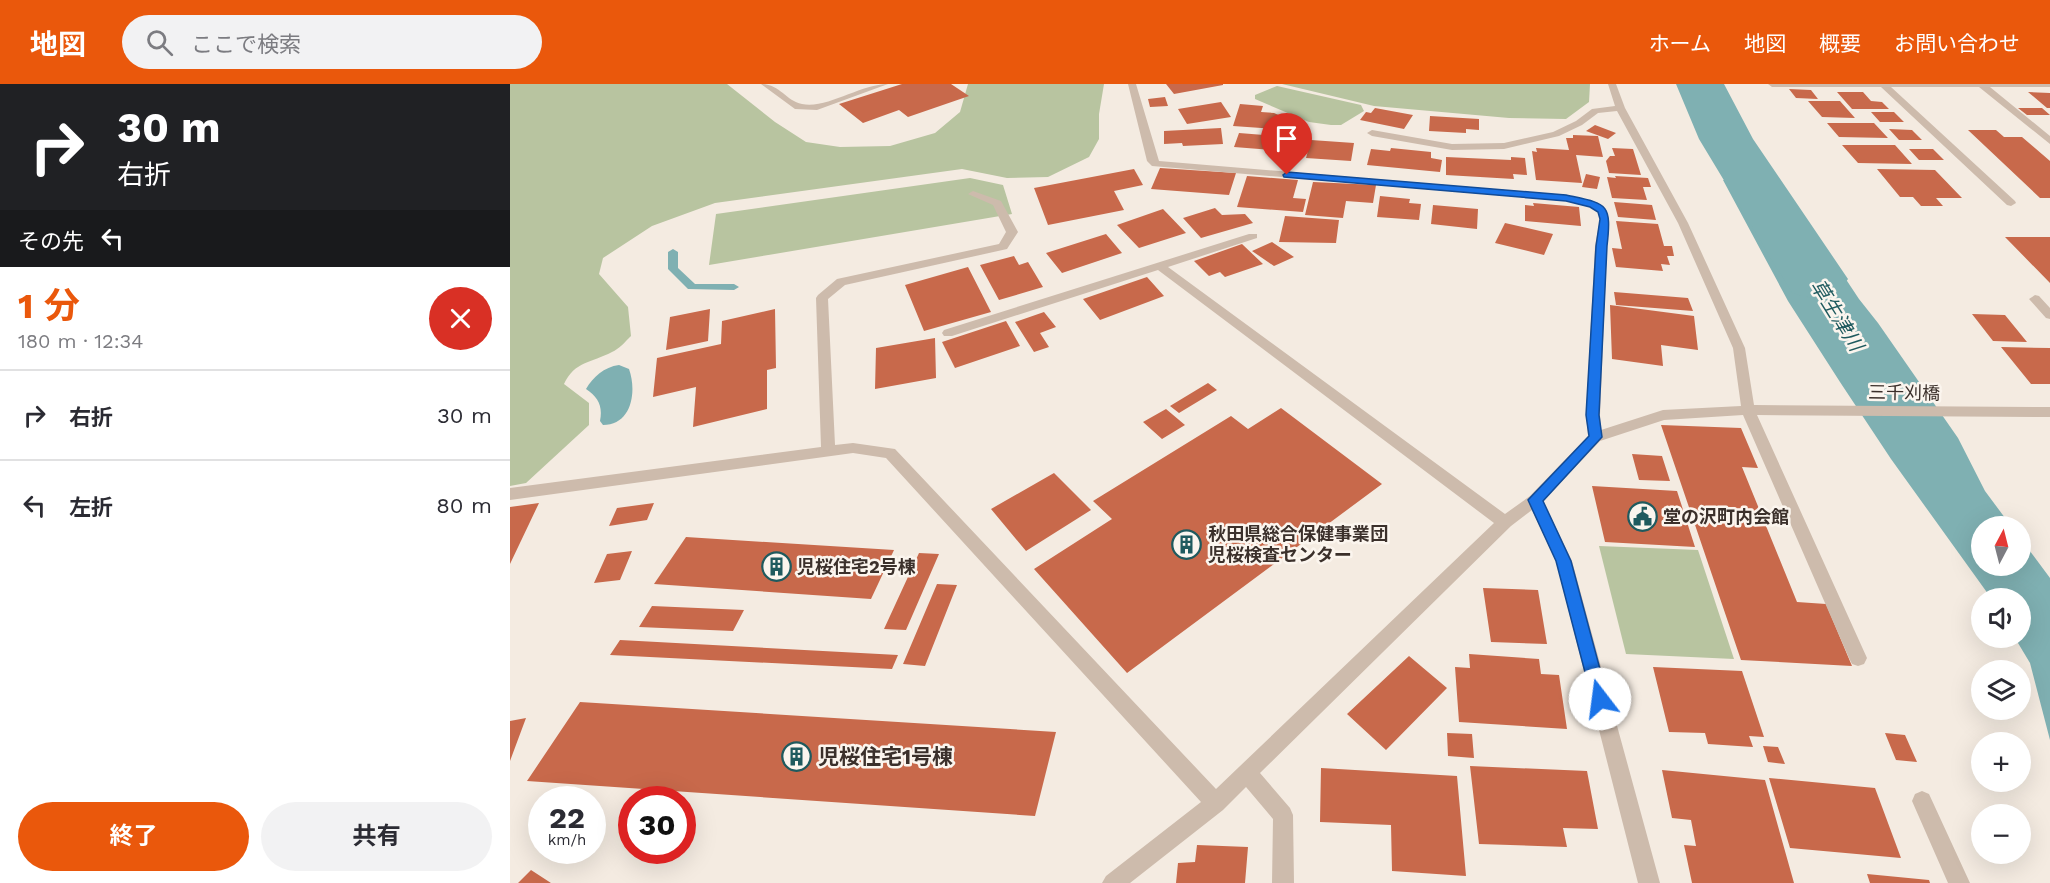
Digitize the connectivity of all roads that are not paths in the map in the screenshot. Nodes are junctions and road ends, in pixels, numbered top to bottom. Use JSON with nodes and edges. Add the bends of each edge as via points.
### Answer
{"nodes":[{"id":1,"x":765,"y":84,"type":"edge"},
{"id":2,"x":884,"y":84,"type":"edge"},
{"id":3,"x":1132,"y":84,"type":"edge"},
{"id":4,"x":1612,"y":84,"type":"edge"},
{"id":5,"x":1772,"y":84,"type":"edge"},
{"id":6,"x":1872,"y":84,"type":"edge"},
{"id":7,"x":1981,"y":84,"type":"edge"},
{"id":8,"x":2050,"y":84,"type":"edge"},
{"id":9,"x":1884,"y":85,"type":"edge"},
{"id":10,"x":1620,"y":108,"type":"junction"},
{"id":11,"x":1372,"y":133,"type":"dead end"},
{"id":12,"x":2050,"y":141,"type":"edge"},
{"id":13,"x":973,"y":194,"type":"dead end"},
{"id":14,"x":2011,"y":203,"type":"dead end"},
{"id":15,"x":1253,"y":236,"type":"dead end"},
{"id":16,"x":1158,"y":265,"type":"junction"},
{"id":17,"x":2035,"y":299,"type":"dead end"},
{"id":18,"x":2050,"y":315,"type":"edge"},
{"id":19,"x":948,"y":333,"type":"dead end"},
{"id":20,"x":1748,"y":410,"type":"junction"},
{"id":21,"x":2043,"y":412,"type":"edge"},
{"id":22,"x":1595,"y":437,"type":"junction"},
{"id":23,"x":828,"y":453,"type":"junction"},
{"id":24,"x":510,"y":494,"type":"edge"},
{"id":25,"x":1535,"y":500,"type":"junction"},
{"id":26,"x":1505,"y":522,"type":"junction"},
{"id":27,"x":1858,"y":658,"type":"dead end"},
{"id":28,"x":1247,"y":773,"type":"junction"},
{"id":29,"x":1922,"y":801,"type":"dead end"},
{"id":30,"x":1216,"y":803,"type":"junction"},
{"id":31,"x":1113,"y":883,"type":"edge"},
{"id":32,"x":1283,"y":883,"type":"edge"},
{"id":33,"x":1649,"y":883,"type":"edge"},
{"id":34,"x":1959,"y":883,"type":"edge"}],
"edges":[{"from":1,"to":2,"type":"street","via":[[798,107],[817,106]]},
{"from":3,"to":22,"type":"street","via":[[1156,164],[1566,198],[1593,204],[1603,211]]},
{"from":4,"to":10,"type":"street"},
{"from":5,"to":6,"type":"street"},
{"from":6,"to":9,"type":"street"},
{"from":7,"to":8,"type":"street"},
{"from":7,"to":9,"type":"street"},
{"from":7,"to":12,"type":"street"},
{"from":9,"to":14,"type":"street"},
{"from":10,"to":11,"type":"street","via":[[1595,111],[1556,134],[1504,146],[1452,147]]},
{"from":10,"to":20,"type":"street","via":[[1683,223],[1739,348]]},
{"from":13,"to":23,"type":"street","via":[[997,203],[1012,232],[1003,247],[841,282],[822,298]]},
{"from":15,"to":16,"type":"street"},
{"from":16,"to":19,"type":"street"},
{"from":16,"to":26,"type":"street"},
{"from":17,"to":18,"type":"street"},
{"from":20,"to":21,"type":"street","name":"三千刈橋"},
{"from":20,"to":22,"type":"street","name":"三千刈橋","via":[[1663,415]]},
{"from":20,"to":27,"type":"street"},
{"from":22,"to":25,"type":"street"},
{"from":23,"to":24,"type":"street"},
{"from":23,"to":30,"type":"street","via":[[853,448],[890,453]]},
{"from":25,"to":26,"type":"street"},
{"from":25,"to":33,"type":"street","via":[[1564,561]]},
{"from":26,"to":28,"type":"street"},
{"from":28,"to":30,"type":"street"},
{"from":28,"to":32,"type":"street","via":[[1283,815]]},
{"from":29,"to":34,"type":"street"},
{"from":30,"to":31,"type":"street"}]}
